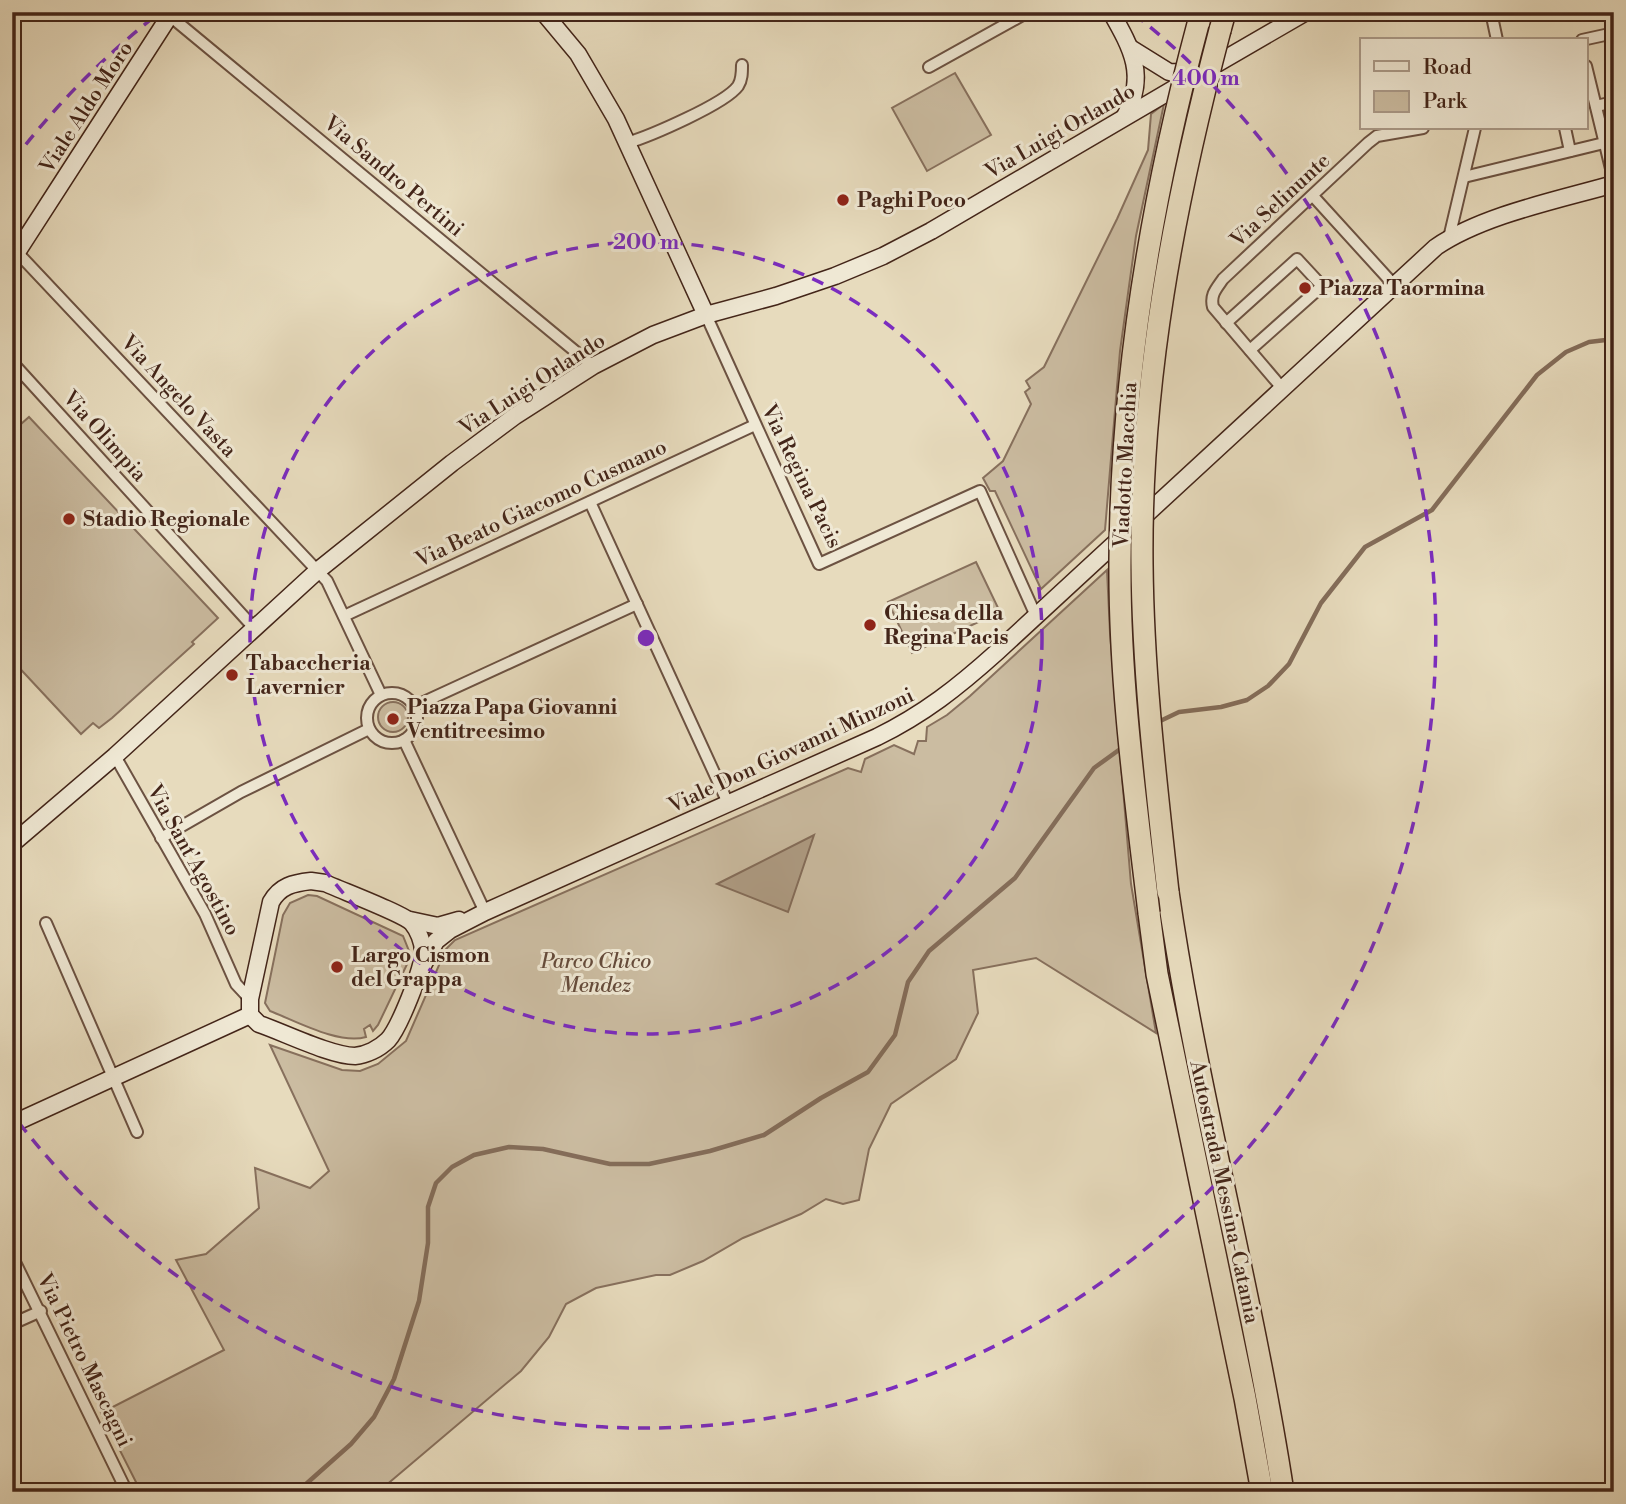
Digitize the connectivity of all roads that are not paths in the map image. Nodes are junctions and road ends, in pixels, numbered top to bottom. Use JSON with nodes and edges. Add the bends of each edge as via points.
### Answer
{"nodes":[{"id":1,"x":543,"y":12,"type":"edge"},
{"id":2,"x":1028,"y":12,"type":"edge"},
{"id":3,"x":1111,"y":12,"type":"edge"},
{"id":4,"x":1306,"y":12,"type":"edge"},
{"id":5,"x":1491,"y":12,"type":"edge"},
{"id":6,"x":171,"y":14,"type":"edge"},
{"id":7,"x":1200,"y":18,"type":"edge"},
{"id":8,"x":1222,"y":21,"type":"edge"},
{"id":9,"x":1614,"y":33,"type":"edge"},
{"id":10,"x":1497,"y":38,"type":"edge"},
{"id":11,"x":1588,"y":39,"type":"edge"},
{"id":12,"x":1133,"y":55,"type":"junction"},
{"id":13,"x":1154,"y":63,"type":"junction"},
{"id":14,"x":742,"y":65,"type":"dead end"},
{"id":15,"x":929,"y":67,"type":"dead end"},
{"id":16,"x":1201,"y":73,"type":"junction"},
{"id":17,"x":1588,"y":75,"type":"edge"},
{"id":18,"x":1160,"y":96,"type":"junction"},
{"id":19,"x":1614,"y":102,"type":"edge"},
{"id":20,"x":1595,"y":106,"type":"junction"},
{"id":21,"x":1125,"y":116,"type":"junction"},
{"id":22,"x":1412,"y":130,"type":"edge"},
{"id":23,"x":1475,"y":130,"type":"edge"},
{"id":24,"x":1565,"y":130,"type":"edge"},
{"id":25,"x":627,"y":143,"type":"junction"},
{"id":26,"x":1604,"y":143,"type":"junction"},
{"id":27,"x":1570,"y":151,"type":"junction"},
{"id":28,"x":1464,"y":177,"type":"junction"},
{"id":29,"x":1614,"y":182,"type":"edge"},
{"id":30,"x":1313,"y":196,"type":"junction"},
{"id":31,"x":1449,"y":238,"type":"junction"},
{"id":32,"x":14,"y":253,"type":"edge"},
{"id":33,"x":1394,"y":285,"type":"junction"},
{"id":34,"x":706,"y":315,"type":"junction"},
{"id":35,"x":1226,"y":323,"type":"junction"},
{"id":36,"x":1250,"y":350,"type":"junction"},
{"id":37,"x":12,"y":362,"type":"edge"},
{"id":38,"x":593,"y":366,"type":"junction"},
{"id":39,"x":1282,"y":388,"type":"junction"},
{"id":40,"x":755,"y":425,"type":"junction"},
{"id":41,"x":590,"y":502,"type":"junction"},
{"id":42,"x":316,"y":572,"type":"junction"},
{"id":43,"x":637,"y":604,"type":"junction"},
{"id":44,"x":1036,"y":616,"type":"junction"},
{"id":45,"x":344,"y":617,"type":"junction"},
{"id":46,"x":255,"y":629,"type":"junction"},
{"id":47,"x":382,"y":695,"type":"junction"},
{"id":48,"x":415,"y":706,"type":"junction"},
{"id":49,"x":369,"y":729,"type":"junction"},
{"id":50,"x":404,"y":740,"type":"junction"},
{"id":51,"x":114,"y":756,"type":"junction"},
{"id":52,"x":728,"y":803,"type":"junction"},
{"id":53,"x":161,"y":838,"type":"junction"},
{"id":54,"x":12,"y":844,"type":"edge"},
{"id":55,"x":1168,"y":892,"type":"joint"},
{"id":56,"x":485,"y":912,"type":"junction"},
{"id":57,"x":1149,"y":913,"type":"joint"},
{"id":58,"x":410,"y":920,"type":"junction"},
{"id":59,"x":46,"y":923,"type":"dead end"},
{"id":60,"x":420,"y":971,"type":"junction"},
{"id":61,"x":248,"y":1011,"type":"junction"},
{"id":62,"x":114,"y":1079,"type":"junction"},
{"id":63,"x":12,"y":1124,"type":"edge"},
{"id":64,"x":137,"y":1132,"type":"dead end"},
{"id":65,"x":12,"y":1256,"type":"edge"},
{"id":66,"x":41,"y":1311,"type":"junction"},
{"id":67,"x":12,"y":1324,"type":"edge"},
{"id":68,"x":12,"y":1473,"type":"edge"},
{"id":69,"x":124,"y":1488,"type":"edge"},
{"id":70,"x":17,"y":1492,"type":"edge"},
{"id":71,"x":1262,"y":1492,"type":"edge"},
{"id":72,"x":1283,"y":1492,"type":"edge"}],
"edges":[{"from":1,"to":25,"type":"street","via":[[578,54]]},
{"from":2,"to":15,"type":"street"},
{"from":3,"to":12,"type":"street"},
{"from":4,"to":16,"type":"street","name":"Via Luigi Orlando"},
{"from":5,"to":10,"type":"street"},
{"from":6,"to":32,"type":"street","name":"Viale Aldo Moro"},
{"from":6,"to":38,"type":"street","name":"Via Sandro Pertini"},
{"from":7,"to":57,"type":"highway","name":"Viadotto Macchia","bridge":true,"via":[[1149,237],[1124,447],[1122,615]]},
{"from":8,"to":55,"type":"highway","name":"Viadotto Macchia","bridge":true,"via":[[1171,240],[1146,448],[1143,613]]},
{"from":9,"to":11,"type":"street"},
{"from":12,"to":13,"type":"street"},
{"from":12,"to":18,"type":"street","via":[[1149,90]]},
{"from":12,"to":21,"type":"street","via":[[1137,83]]},
{"from":13,"to":16,"type":"street","via":[[1169,72]]},
{"from":13,"to":18,"type":"street"},
{"from":14,"to":25,"type":"street","via":[[739,85],[732,93],[650,136]]},
{"from":16,"to":18,"type":"street","name":"Via Luigi Orlando"},
{"from":17,"to":20,"type":"street"},
{"from":18,"to":21,"type":"street","name":"Via Luigi Orlando"},
{"from":19,"to":20,"type":"street"},
{"from":20,"to":26,"type":"street"},
{"from":21,"to":34,"type":"street","name":"Via Luigi Orlando","via":[[883,256],[783,294]]},
{"from":22,"to":30,"type":"street","name":"Via Selinunte","via":[[1377,136]]},
{"from":23,"to":28,"type":"street"},
{"from":24,"to":27,"type":"street"},
{"from":25,"to":34,"type":"street"},
{"from":26,"to":27,"type":"street"},
{"from":26,"to":29,"type":"street"},
{"from":27,"to":28,"type":"street"},
{"from":28,"to":31,"type":"street"},
{"from":29,"to":31,"type":"street","name":"Viale Don Giovanni Minzoni","via":[[1502,216]]},
{"from":30,"to":33,"type":"street"},
{"from":30,"to":35,"type":"street","name":"Via Selinunte","via":[[1213,292],[1213,307]]},
{"from":31,"to":33,"type":"street","name":"Viale Don Giovanni Minzoni"},
{"from":32,"to":42,"type":"street","name":"Via Angelo Vasta"},
{"from":33,"to":39,"type":"street","name":"Viale Don Giovanni Minzoni"},
{"from":34,"to":38,"type":"street","name":"Via Luigi Orlando","via":[[653,335]]},
{"from":34,"to":40,"type":"street","name":"Via Regina Pacis"},
{"from":35,"to":36,"type":"street"},
{"from":35,"to":36,"type":"street","via":[[1297,259],[1322,286]]},
{"from":36,"to":39,"type":"street"},
{"from":37,"to":46,"type":"street","name":"Via Olimpia"},
{"from":38,"to":42,"type":"street","name":"Via Luigi Orlando","via":[[515,416]]},
{"from":39,"to":44,"type":"street","name":"Viale Don Giovanni Minzoni"},
{"from":40,"to":41,"type":"street","name":"Via Beato Giacomo Cusmano"},
{"from":40,"to":44,"type":"street","name":"Via Regina Pacis","via":[[819,564],[980,491]]},
{"from":41,"to":43,"type":"street"},
{"from":41,"to":45,"type":"street","name":"Via Beato Giacomo Cusmano"},
{"from":42,"to":45,"type":"street","name":"Via Angelo Vasta","via":[[327,581]]},
{"from":42,"to":46,"type":"street","name":"Via Luigi Orlando"},
{"from":43,"to":48,"type":"street"},
{"from":43,"to":52,"type":"street"},
{"from":44,"to":52,"type":"street","name":"Viale Don Giovanni Minzoni","via":[[961,684],[905,723]]},
{"from":45,"to":47,"type":"street","name":"Via Angelo Vasta"},
{"from":46,"to":51,"type":"street","name":"Via Luigi Orlando"},
{"from":47,"to":48,"type":"street","via":[[394,692]]},
{"from":47,"to":49,"type":"street","via":[[371,703]]},
{"from":48,"to":50,"type":"street","via":[[414,732]]},
{"from":49,"to":50,"type":"street","via":[[378,739]]},
{"from":49,"to":53,"type":"street","via":[[241,792]]},
{"from":50,"to":56,"type":"street"},
{"from":51,"to":53,"type":"street","name":"Via Sant'Agostino"},
{"from":51,"to":54,"type":"street","name":"Via Luigi Orlando"},
{"from":52,"to":56,"type":"street","name":"Viale Don Giovanni Minzoni"},
{"from":53,"to":61,"type":"street","name":"Via Sant'Agostino","via":[[205,914]]},
{"from":55,"to":72,"type":"highway","name":"Autostrada Messina-Catania","via":[[1179,970]]},
{"from":56,"to":58,"type":"street","via":[[438,926]]},
{"from":56,"to":60,"type":"street","via":[[436,941]]},
{"from":57,"to":71,"type":"highway","name":"Autostrada Messina-Catania","via":[[1157,974]]},
{"from":58,"to":60,"type":"street","via":[[421,938]]},
{"from":58,"to":61,"type":"street","via":[[325,883],[284,887],[271,902]]},
{"from":59,"to":62,"type":"street"},
{"from":60,"to":61,"type":"street","via":[[388,1040],[367,1054],[338,1053],[259,1024]]},
{"from":61,"to":62,"type":"street"},
{"from":62,"to":63,"type":"street"},
{"from":62,"to":64,"type":"street"},
{"from":65,"to":66,"type":"street","name":"Via Pietro Mascagni"},
{"from":66,"to":67,"type":"street"},
{"from":66,"to":69,"type":"street","name":"Via Pietro Mascagni"},
{"from":68,"to":70,"type":"street"}]}
